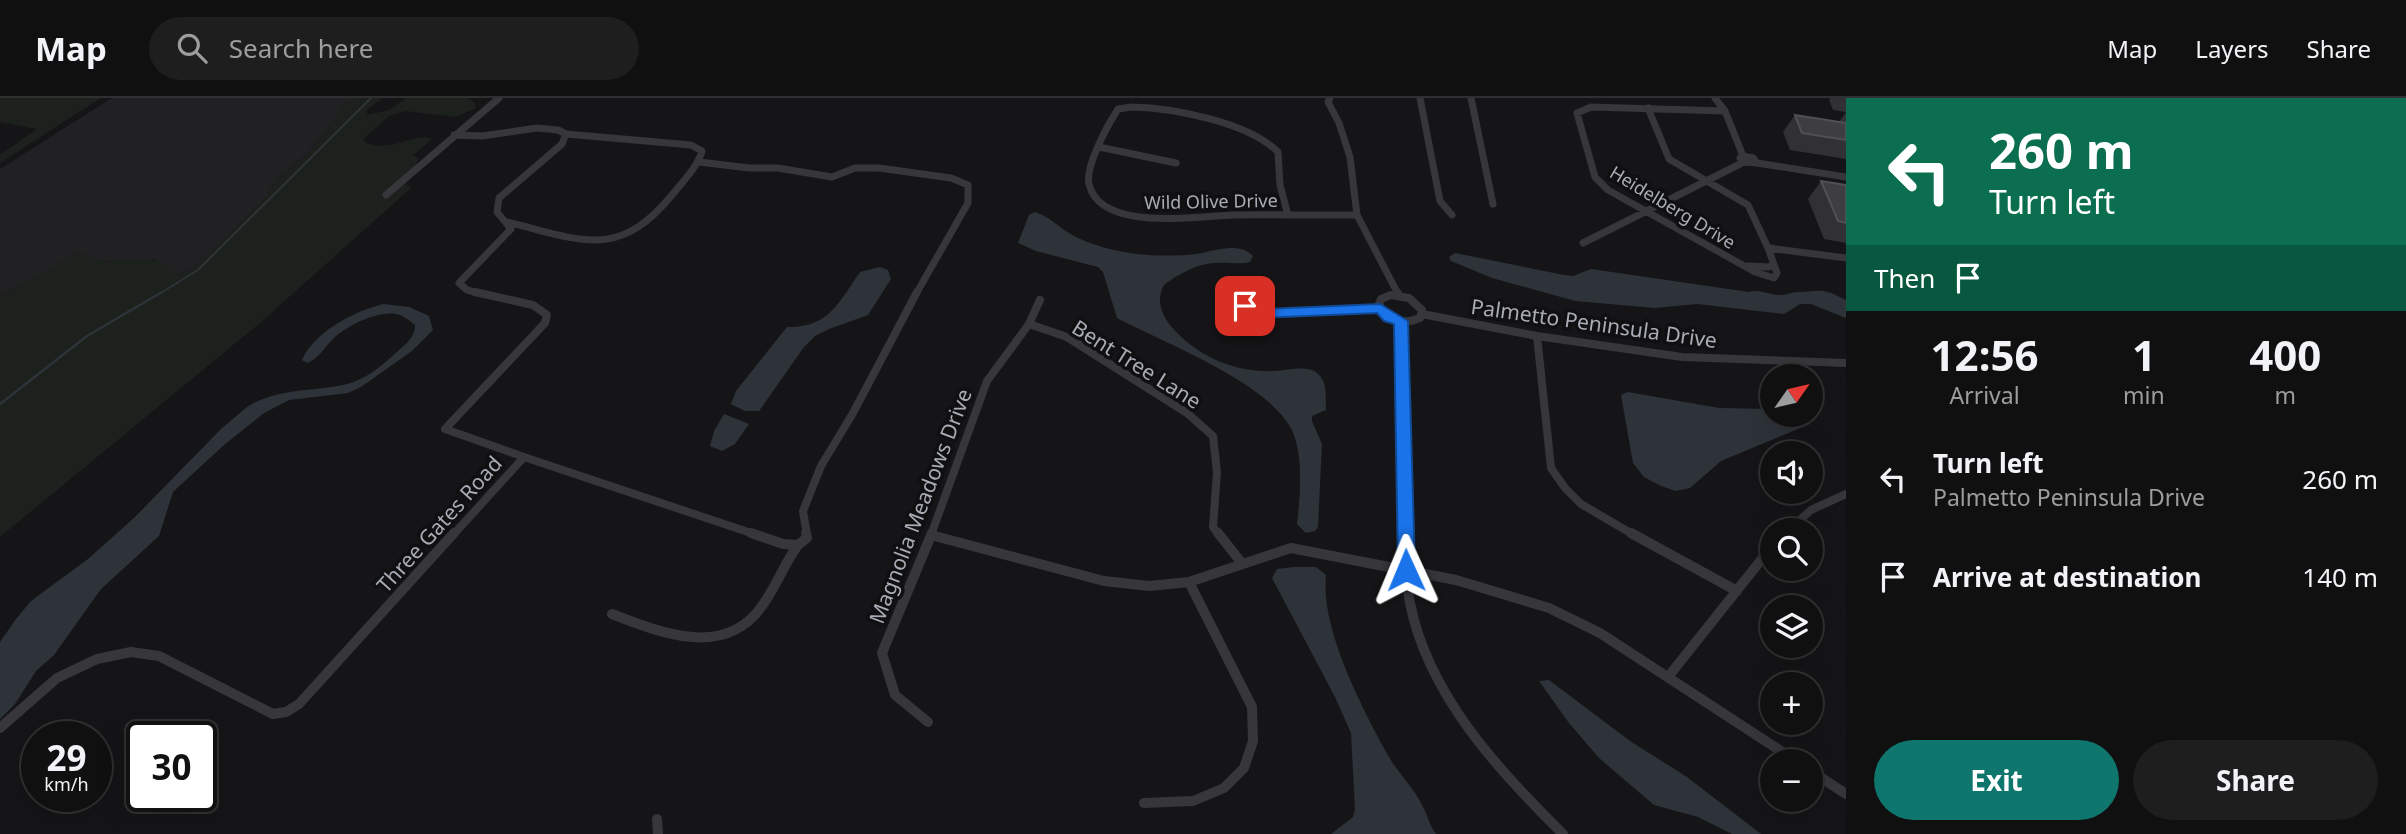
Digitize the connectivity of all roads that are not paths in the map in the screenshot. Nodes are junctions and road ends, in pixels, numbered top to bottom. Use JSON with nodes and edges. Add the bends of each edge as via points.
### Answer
{"nodes":[{"id":1,"x":499,"y":98,"type":"edge"},
{"id":2,"x":1330,"y":98,"type":"edge"},
{"id":3,"x":1420,"y":98,"type":"edge"},
{"id":4,"x":1471,"y":98,"type":"edge"},
{"id":5,"x":1715,"y":98,"type":"edge"},
{"id":6,"x":1648,"y":108,"type":"junction"},
{"id":7,"x":1725,"y":111,"type":"junction"},
{"id":8,"x":566,"y":134,"type":"junction"},
{"id":9,"x":454,"y":135,"type":"junction"},
{"id":10,"x":1099,"y":147,"type":"junction"},
{"id":11,"x":1744,"y":159,"type":"junction"},
{"id":12,"x":699,"y":162,"type":"junction"},
{"id":13,"x":1176,"y":163,"type":"dead end"},
{"id":14,"x":1846,"y":177,"type":"edge"},
{"id":15,"x":1704,"y":181,"type":"junction"},
{"id":16,"x":386,"y":195,"type":"dead end"},
{"id":17,"x":1493,"y":204,"type":"dead end"},
{"id":18,"x":1646,"y":212,"type":"junction"},
{"id":19,"x":1357,"y":215,"type":"junction"},
{"id":20,"x":1452,"y":215,"type":"dead end"},
{"id":21,"x":1288,"y":216,"type":"junction"},
{"id":22,"x":505,"y":222,"type":"junction"},
{"id":23,"x":1583,"y":243,"type":"dead end"},
{"id":24,"x":1768,"y":248,"type":"junction"},
{"id":25,"x":1846,"y":258,"type":"edge"},
{"id":26,"x":1773,"y":264,"type":"junction"},
{"id":27,"x":1741,"y":265,"type":"junction"},
{"id":28,"x":1399,"y":295,"type":"junction"},
{"id":29,"x":1040,"y":300,"type":"dead end"},
{"id":30,"x":1380,"y":309,"type":"junction"},
{"id":31,"x":1260,"y":314,"type":"dead end"},
{"id":32,"x":1422,"y":314,"type":"junction"},
{"id":33,"x":1401,"y":321,"type":"junction"},
{"id":34,"x":1029,"y":324,"type":"junction"},
{"id":35,"x":1537,"y":336,"type":"junction"},
{"id":36,"x":1846,"y":363,"type":"edge"},
{"id":37,"x":524,"y":457,"type":"junction"},
{"id":38,"x":1846,"y":494,"type":"edge"},
{"id":39,"x":1802,"y":518,"type":"edge"},
{"id":40,"x":931,"y":535,"type":"junction"},
{"id":41,"x":798,"y":545,"type":"junction"},
{"id":42,"x":1241,"y":562,"type":"junction"},
{"id":43,"x":1760,"y":562,"type":"edge"},
{"id":44,"x":1406,"y":570,"type":"junction"},
{"id":45,"x":1189,"y":582,"type":"junction"},
{"id":46,"x":1737,"y":591,"type":"junction"},
{"id":47,"x":612,"y":614,"type":"dead end"},
{"id":48,"x":1668,"y":677,"type":"junction"},
{"id":49,"x":928,"y":722,"type":"dead end"},
{"id":50,"x":0,"y":728,"type":"edge"},
{"id":51,"x":1778,"y":749,"type":"edge"},
{"id":52,"x":1823,"y":779,"type":"edge"},
{"id":53,"x":1846,"y":794,"type":"edge"},
{"id":54,"x":1144,"y":803,"type":"dead end"},
{"id":55,"x":657,"y":819,"type":"dead end"},
{"id":56,"x":658,"y":834,"type":"edge"},
{"id":57,"x":1563,"y":834,"type":"edge"}],
"edges":[{"from":1,"to":9,"type":"street"},
{"from":2,"to":19,"type":"street","via":[[1350,157]]},
{"from":3,"to":20,"type":"street","via":[[1440,201]]},
{"from":4,"to":17,"type":"street"},
{"from":5,"to":7,"type":"street"},
{"from":6,"to":7,"type":"street","name":"Heidelberg Drive"},
{"from":6,"to":15,"type":"street","name":"Heidelberg Drive","via":[[1668,159]]},
{"from":6,"to":18,"type":"street","name":"Heidelberg Drive","via":[[1591,107],[1577,113],[1595,177]]},
{"from":7,"to":11,"type":"street"},
{"from":8,"to":9,"type":"street","via":[[543,129]]},
{"from":8,"to":12,"type":"street","via":[[695,146],[702,154]]},
{"from":8,"to":22,"type":"street","name":"Three Gates Road","via":[[562,145],[499,198],[496,209]]},
{"from":9,"to":16,"type":"street"},
{"from":10,"to":13,"type":"street"},
{"from":10,"to":21,"type":"street","name":"Wild Olive Drive","via":[[1087,172],[1089,187],[1105,205],[1119,212],[1155,220]]},
{"from":10,"to":21,"type":"street","name":"Wild Olive Drive","via":[[1118,109],[1136,104],[1187,114],[1261,138],[1278,152]]},
{"from":11,"to":14,"type":"street"},
{"from":11,"to":15,"type":"street"},
{"from":12,"to":22,"type":"street","via":[[645,224],[627,236],[602,242]]},
{"from":12,"to":41,"type":"street","via":[[825,177],[855,168],[879,168],[951,178],[968,185],[968,203],[821,466],[803,511],[807,538]]},
{"from":15,"to":18,"type":"street"},
{"from":15,"to":24,"type":"street","name":"Heidelberg Drive","via":[[1748,205]]},
{"from":18,"to":23,"type":"street"},
{"from":18,"to":27,"type":"street","name":"Heidelberg Drive"},
{"from":19,"to":21,"type":"street","name":"Wild Olive Drive"},
{"from":19,"to":28,"type":"street"},
{"from":22,"to":37,"type":"street","name":"Three Gates Road","via":[[511,226],[510,232],[459,284],[541,309],[547,320],[444,429]]},
{"from":24,"to":25,"type":"street"},
{"from":24,"to":26,"type":"street","name":"Heidelberg Drive"},
{"from":26,"to":27,"type":"street","name":"Heidelberg Drive"},
{"from":26,"to":27,"type":"street","name":"Heidelberg Drive","via":[[1774,278]]},
{"from":28,"to":30,"type":"street","via":[[1381,299]]},
{"from":28,"to":32,"type":"street","via":[[1415,301]]},
{"from":29,"to":34,"type":"street","name":"Magnolia Meadows Drive"},
{"from":30,"to":31,"type":"street"},
{"from":30,"to":33,"type":"street"},
{"from":32,"to":33,"type":"street","via":[[1415,321]]},
{"from":32,"to":35,"type":"street","name":"Palmetto Peninsula Drive"},
{"from":33,"to":44,"type":"street"},
{"from":34,"to":40,"type":"street","name":"Magnolia Meadows Drive","via":[[988,381]]},
{"from":34,"to":42,"type":"street","name":"Bent Tree Lane","via":[[1067,337],[1187,413],[1213,436],[1217,472],[1213,527]]},
{"from":35,"to":36,"type":"street","name":"Palmetto Peninsula Drive","via":[[1682,356]]},
{"from":35,"to":46,"type":"street","via":[[1551,468],[1572,499]]},
{"from":37,"to":41,"type":"street","via":[[783,544]]},
{"from":37,"to":50,"type":"street","name":"Three Gates Road","via":[[303,699],[286,712],[267,712],[159,656],[131,652],[97,659],[57,678]]},
{"from":38,"to":39,"type":"street"},
{"from":40,"to":45,"type":"street","via":[[1104,581],[1149,586]]},
{"from":40,"to":49,"type":"street","name":"Magnolia Meadows Drive","via":[[882,653],[895,695]]},
{"from":41,"to":47,"type":"street","via":[[756,614],[740,629],[712,638],[680,638]]},
{"from":42,"to":44,"type":"street","via":[[1291,548]]},
{"from":42,"to":45,"type":"street"},
{"from":43,"to":46,"type":"street"},
{"from":44,"to":48,"type":"street","via":[[1549,608],[1600,633]]},
{"from":44,"to":57,"type":"street","via":[[1410,608],[1449,698],[1481,746]]},
{"from":45,"to":54,"type":"street","via":[[1252,707],[1254,745],[1248,765],[1233,783],[1191,801]]},
{"from":46,"to":48,"type":"street"},
{"from":48,"to":51,"type":"street"},
{"from":52,"to":53,"type":"street"},
{"from":55,"to":56,"type":"street"}]}
